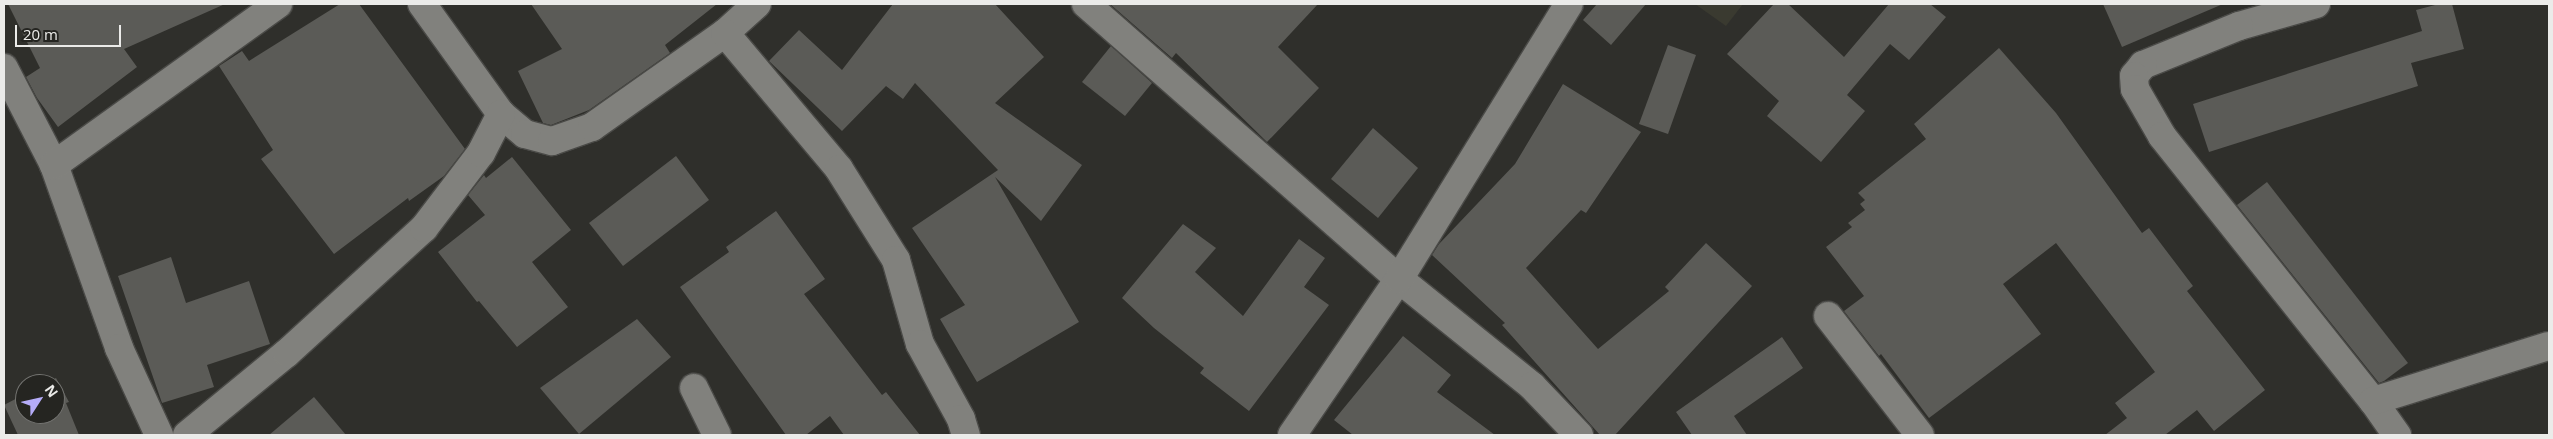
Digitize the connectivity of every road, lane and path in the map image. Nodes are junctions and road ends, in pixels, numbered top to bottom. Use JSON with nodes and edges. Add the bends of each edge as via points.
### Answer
{"nodes":[{"id":1,"x":278,"y":4,"type":"edge"},
{"id":2,"x":422,"y":4,"type":"edge"},
{"id":3,"x":757,"y":4,"type":"edge"},
{"id":4,"x":1086,"y":4,"type":"edge"},
{"id":5,"x":1568,"y":4,"type":"edge"},
{"id":6,"x":2316,"y":4,"type":"edge"},
{"id":7,"x":725,"y":34,"type":"junction"},
{"id":8,"x":4,"y":68,"type":"edge"},
{"id":9,"x":501,"y":114,"type":"junction"},
{"id":10,"x":54,"y":165,"type":"junction"},
{"id":11,"x":1399,"y":279,"type":"junction"},
{"id":12,"x":1828,"y":316,"type":"dead end"},
{"id":13,"x":2549,"y":346,"type":"edge"},
{"id":14,"x":694,"y":388,"type":"dead end"},
{"id":15,"x":2373,"y":401,"type":"junction"},
{"id":16,"x":159,"y":435,"type":"edge"},
{"id":17,"x":187,"y":435,"type":"edge"},
{"id":18,"x":717,"y":435,"type":"edge"},
{"id":19,"x":966,"y":435,"type":"edge"},
{"id":20,"x":1292,"y":435,"type":"edge"},
{"id":21,"x":1579,"y":435,"type":"edge"},
{"id":22,"x":1920,"y":435,"type":"edge"},
{"id":23,"x":2397,"y":435,"type":"edge"}],
"edges":[{"from":1,"to":10,"type":"street"},
{"from":2,"to":9,"type":"street"},
{"from":3,"to":7,"type":"street"},
{"from":4,"to":11,"type":"street"},
{"from":5,"to":11,"type":"street"},
{"from":6,"to":15,"type":"street","via":[[2240,26],[2143,64],[2134,76],[2135,89],[2162,136]]},
{"from":7,"to":9,"type":"street","via":[[592,127],[552,141],[525,134]]},
{"from":7,"to":19,"type":"street","via":[[839,169],[896,260],[920,344],[961,419]]},
{"from":8,"to":10,"type":"street"},
{"from":9,"to":17,"type":"street","via":[[481,153],[424,228],[287,353]]},
{"from":10,"to":16,"type":"street","via":[[119,348]]},
{"from":11,"to":20,"type":"street"},
{"from":11,"to":21,"type":"street","via":[[1532,386]]},
{"from":12,"to":22,"type":"street"},
{"from":13,"to":15,"type":"street"},
{"from":14,"to":18,"type":"street"},
{"from":15,"to":23,"type":"street"}]}
